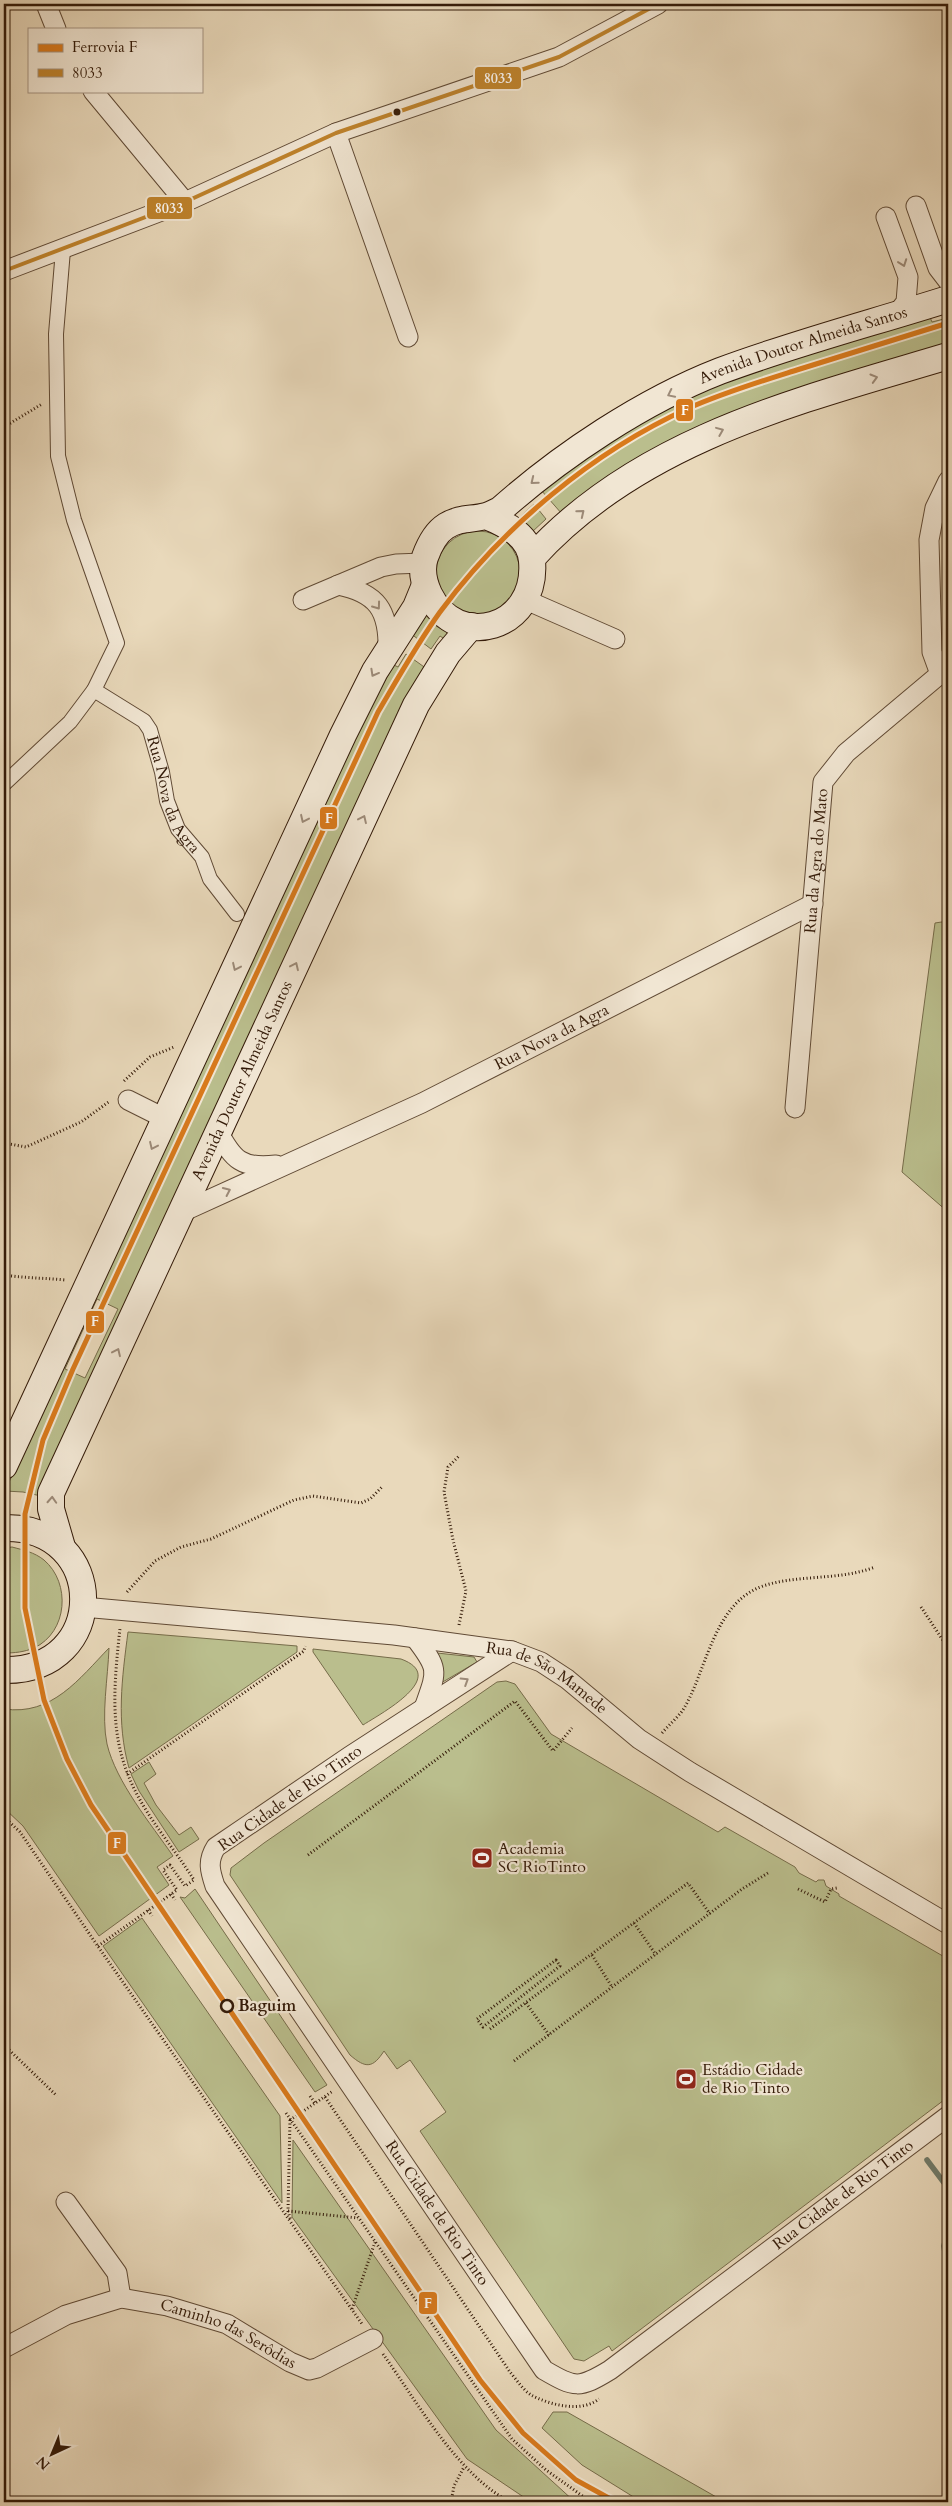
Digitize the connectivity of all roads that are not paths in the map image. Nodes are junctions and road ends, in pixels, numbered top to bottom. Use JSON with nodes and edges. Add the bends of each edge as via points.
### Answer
{"nodes":[{"id":1,"x":46,"y":4,"type":"edge"},
{"id":2,"x":658,"y":4,"type":"edge"},
{"id":3,"x":56,"y":28,"type":"edge"},
{"id":4,"x":94,"y":92,"type":"edge"},
{"id":5,"x":336,"y":133,"type":"junction"},
{"id":6,"x":185,"y":202,"type":"junction"},
{"id":7,"x":916,"y":206,"type":"dead end"},
{"id":8,"x":886,"y":217,"type":"dead end"},
{"id":9,"x":64,"y":250,"type":"junction"},
{"id":10,"x":4,"y":271,"type":"edge"},
{"id":11,"x":948,"y":281,"type":"edge"},
{"id":12,"x":948,"y":299,"type":"edge"},
{"id":13,"x":896,"y":315,"type":"junction"},
{"id":14,"x":408,"y":337,"type":"dead end"},
{"id":15,"x":948,"y":356,"type":"edge"},
{"id":16,"x":948,"y":481,"type":"edge"},
{"id":17,"x":486,"y":516,"type":"junction"},
{"id":18,"x":532,"y":558,"type":"junction"},
{"id":19,"x":424,"y":574,"type":"junction"},
{"id":20,"x":338,"y":585,"type":"junction"},
{"id":21,"x":303,"y":600,"type":"dead end"},
{"id":22,"x":526,"y":600,"type":"junction"},
{"id":23,"x":471,"y":626,"type":"junction"},
{"id":24,"x":616,"y":639,"type":"dead end"},
{"id":25,"x":388,"y":650,"type":"junction"},
{"id":26,"x":944,"y":675,"type":"edge"},
{"id":27,"x":94,"y":690,"type":"junction"},
{"id":28,"x":4,"y":784,"type":"edge"},
{"id":29,"x":813,"y":904,"type":"junction"},
{"id":30,"x":236,"y":914,"type":"dead end"},
{"id":31,"x":120,"y":1095,"type":"road end"},
{"id":32,"x":795,"y":1108,"type":"dead end"},
{"id":33,"x":166,"y":1119,"type":"junction"},
{"id":34,"x":218,"y":1131,"type":"junction"},
{"id":35,"x":287,"y":1163,"type":"junction"},
{"id":36,"x":182,"y":1212,"type":"junction"},
{"id":37,"x":4,"y":1466,"type":"edge"},
{"id":38,"x":4,"y":1528,"type":"edge"},
{"id":39,"x":62,"y":1547,"type":"junction"},
{"id":40,"x":83,"y":1607,"type":"junction"},
{"id":41,"x":415,"y":1638,"type":"junction"},
{"id":42,"x":512,"y":1651,"type":"junction"},
{"id":43,"x":4,"y":1670,"type":"edge"},
{"id":44,"x":424,"y":1708,"type":"junction"},
{"id":45,"x":948,"y":1924,"type":"edge"},
{"id":46,"x":948,"y":2116,"type":"edge"},
{"id":47,"x":66,"y":2202,"type":"dead end"},
{"id":48,"x":121,"y":2298,"type":"junction"},
{"id":49,"x":373,"y":2339,"type":"road end"},
{"id":50,"x":4,"y":2348,"type":"edge"}],
"edges":[{"from":1,"to":3,"type":"street"},
{"from":2,"to":5,"type":"street","via":[[558,57]]},
{"from":4,"to":6,"type":"street"},
{"from":5,"to":6,"type":"street"},
{"from":5,"to":14,"type":"street"},
{"from":6,"to":9,"type":"street"},
{"from":7,"to":11,"type":"street","via":[[938,268]]},
{"from":8,"to":13,"type":"street","one_way":true,"via":[[908,277],[906,302]]},
{"from":9,"to":10,"type":"street"},
{"from":9,"to":27,"type":"street","via":[[56,334],[58,456],[74,520],[117,643]]},
{"from":12,"to":13,"type":"main road","name":"Avenida Doutor Almeida Santos"},
{"from":13,"to":17,"type":"main road","name":"Avenida Doutor Almeida Santos","one_way":true,"via":[[719,372],[668,395],[573,450],[500,510]]},
{"from":18,"to":15,"type":"main road","one_way":true,"via":[[551,537],[604,494],[688,444],[785,406]]},
{"from":16,"to":26,"type":"street","via":[[936,508],[929,540],[932,652]]},
{"from":17,"to":18,"type":"main road","via":[[507,524],[520,535]]},
{"from":17,"to":19,"type":"main road","via":[[464,518],[445,527],[430,543]]},
{"from":18,"to":22,"type":"main road","via":[[533,579]]},
{"from":19,"to":20,"type":"street","via":[[396,564]]},
{"from":19,"to":23,"type":"main road","via":[[434,604],[440,611],[450,619]]},
{"from":19,"to":25,"type":"main road","via":[[416,607]]},
{"from":20,"to":21,"type":"street"},
{"from":20,"to":25,"type":"street","one_way":true,"via":[[357,589],[377,604],[386,619]]},
{"from":22,"to":23,"type":"main road","via":[[512,616],[492,625]]},
{"from":22,"to":24,"type":"street"},
{"from":34,"to":23,"type":"main road","name":"Avenida Doutor Almeida Santos","one_way":true,"via":[[416,705],[448,653]]},
{"from":25,"to":33,"type":"main road","one_way":true,"via":[[374,671],[343,735]]},
{"from":26,"to":29,"type":"street","name":"Rua da Agra do Mato","via":[[846,753],[823,782]]},
{"from":27,"to":28,"type":"street","via":[[70,722]]},
{"from":27,"to":30,"type":"street","name":"Rua Nova da Agra","via":[[144,721],[150,730],[166,801],[178,829],[202,857],[210,879]]},
{"from":29,"to":32,"type":"street","name":"Rua da Agra do Mato"},
{"from":29,"to":35,"type":"street","name":"Rua Nova da Agra","via":[[422,1103]]},
{"from":31,"to":33,"type":"street"},
{"from":33,"to":37,"type":"main road","one_way":true},
{"from":34,"to":35,"type":"street","name":"Rua Nova da Agra","via":[[235,1158],[255,1167]]},
{"from":34,"to":36,"type":"main road","name":"Avenida Doutor Almeida Santos"},
{"from":36,"to":35,"type":"street","name":"Rua Nova da Agra","one_way":true},
{"from":39,"to":36,"type":"main road","name":"Avenida Doutor Almeida Santos","one_way":true,"via":[[51,1509],[51,1494]]},
{"from":38,"to":39,"type":"main road","via":[[21,1528],[43,1534]]},
{"from":39,"to":40,"type":"main road","via":[[78,1572]]},
{"from":40,"to":41,"type":"street","name":"Rua de São Mamede"},
{"from":40,"to":43,"type":"main road","via":[[77,1630],[64,1649],[45,1663],[23,1670]]},
{"from":41,"to":42,"type":"street","name":"Rua de São Mamede"},
{"from":41,"to":44,"type":"street","via":[[430,1658],[435,1677]]},
{"from":44,"to":42,"type":"street","name":"Rua Cidade de Rio Tinto","one_way":true},
{"from":42,"to":45,"type":"street","name":"Rua de São Mamede","via":[[541,1662],[567,1679],[639,1739],[690,1772]]},
{"from":44,"to":46,"type":"street","name":"Rua Cidade de Rio Tinto","via":[[216,1847],[210,1856],[210,1871],[215,1886],[544,2370],[566,2383],[586,2384],[610,2370]]},
{"from":47,"to":48,"type":"street","via":[[117,2273]]},
{"from":48,"to":49,"type":"street","name":"Caminho das Serôdias","via":[[167,2306],[227,2324],[308,2370]]},
{"from":48,"to":50,"type":"street","via":[[66,2315]]}]}
